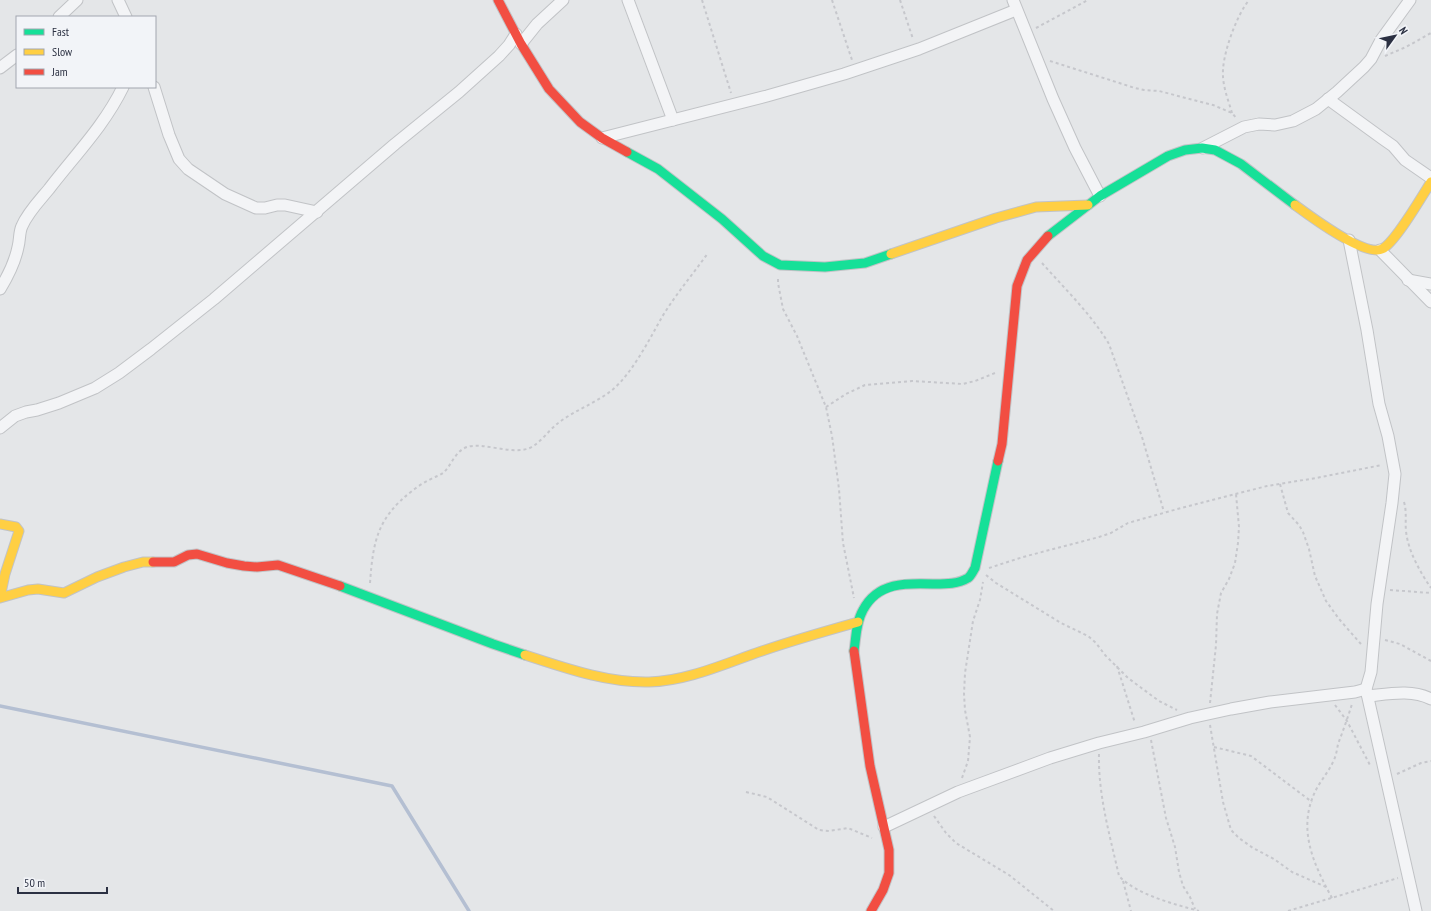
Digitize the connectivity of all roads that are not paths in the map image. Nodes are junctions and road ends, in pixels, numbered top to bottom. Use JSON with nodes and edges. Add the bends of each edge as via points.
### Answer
{"nodes":[{"id":1,"x":77,"y":0,"type":"edge"},
{"id":2,"x":118,"y":0,"type":"edge"},
{"id":3,"x":498,"y":0,"type":"edge"},
{"id":4,"x":563,"y":0,"type":"edge"},
{"id":5,"x":628,"y":0,"type":"edge"},
{"id":6,"x":1410,"y":0,"type":"edge"},
{"id":7,"x":1015,"y":5,"type":"edge"},
{"id":8,"x":60,"y":16,"type":"edge"},
{"id":9,"x":126,"y":16,"type":"edge"},
{"id":10,"x":519,"y":39,"type":"junction"},
{"id":11,"x":16,"y":56,"type":"edge"},
{"id":12,"x":0,"y":68,"type":"edge"},
{"id":13,"x":122,"y":88,"type":"edge"},
{"id":14,"x":154,"y":88,"type":"edge"},
{"id":15,"x":1328,"y":99,"type":"junction"},
{"id":16,"x":673,"y":120,"type":"junction"},
{"id":17,"x":602,"y":138,"type":"junction"},
{"id":18,"x":1202,"y":148,"type":"junction"},
{"id":19,"x":1431,"y":178,"type":"edge"},
{"id":20,"x":1431,"y":182,"type":"edge"},
{"id":21,"x":1100,"y":196,"type":"junction"},
{"id":22,"x":1088,"y":205,"type":"junction"},
{"id":23,"x":317,"y":212,"type":"junction"},
{"id":24,"x":1349,"y":240,"type":"junction"},
{"id":25,"x":1380,"y":250,"type":"junction"},
{"id":26,"x":1408,"y":280,"type":"junction"},
{"id":27,"x":1431,"y":284,"type":"edge"},
{"id":28,"x":0,"y":289,"type":"edge"},
{"id":29,"x":1431,"y":302,"type":"edge"},
{"id":30,"x":0,"y":428,"type":"edge"},
{"id":31,"x":0,"y":524,"type":"edge"},
{"id":32,"x":858,"y":622,"type":"junction"},
{"id":33,"x":1363,"y":693,"type":"junction"},
{"id":34,"x":1431,"y":700,"type":"edge"},
{"id":35,"x":884,"y":827,"type":"junction"},
{"id":36,"x":871,"y":911,"type":"edge"},
{"id":37,"x":1416,"y":911,"type":"edge"}],
"edges":[{"from":1,"to":8,"type":"street"},
{"from":2,"to":9,"type":"street"},
{"from":3,"to":10,"type":"street"},
{"from":4,"to":10,"type":"street"},
{"from":5,"to":16,"type":"street"},
{"from":6,"to":15,"type":"street","via":[[1381,40],[1371,59]]},
{"from":7,"to":16,"type":"street","via":[[917,49],[856,70]]},
{"from":7,"to":21,"type":"street","via":[[1053,99]]},
{"from":10,"to":17,"type":"street","via":[[549,90],[580,122]]},
{"from":10,"to":23,"type":"street"},
{"from":11,"to":12,"type":"street"},
{"from":13,"to":28,"type":"street","via":[[96,132],[60,174],[22,226],[9,273]]},
{"from":14,"to":23,"type":"street","via":[[169,135],[179,159],[188,169],[225,194],[256,208],[285,205]]},
{"from":15,"to":18,"type":"street","via":[[1293,120],[1275,125],[1259,124],[1244,128]]},
{"from":15,"to":19,"type":"street","via":[[1393,146],[1405,160]]},
{"from":16,"to":17,"type":"street"},
{"from":17,"to":22,"type":"street","via":[[658,170],[722,219],[763,256],[780,265],[825,267],[865,263],[1036,207]]},
{"from":18,"to":21,"type":"street","via":[[1168,156]]},
{"from":18,"to":24,"type":"street","via":[[1215,150],[1241,164],[1327,227]]},
{"from":20,"to":25,"type":"street","via":[[1394,239]]},
{"from":21,"to":22,"type":"street"},
{"from":22,"to":32,"type":"street","via":[[1048,236],[1033,253],[1027,260],[1017,286],[1002,444],[975,568],[969,577],[950,584],[893,585],[875,594],[863,609]]},
{"from":23,"to":30,"type":"street","via":[[214,299],[119,373],[95,388],[59,403],[15,416]]},
{"from":24,"to":25,"type":"street","via":[[1373,250]]},
{"from":24,"to":33,"type":"street","via":[[1379,404],[1395,474],[1373,636],[1371,672]]},
{"from":25,"to":26,"type":"street"},
{"from":26,"to":27,"type":"street"},
{"from":26,"to":29,"type":"street"},
{"from":31,"to":32,"type":"street","via":[[19,531],[0,598],[38,589],[70,592],[97,577],[124,567],[143,562],[174,562],[188,555],[197,554],[244,566],[278,565],[493,644],[614,680],[649,682],[674,679]]},
{"from":32,"to":35,"type":"street","via":[[854,653],[870,766]]},
{"from":33,"to":34,"type":"street","via":[[1413,693]]},
{"from":33,"to":35,"type":"street","via":[[1270,702],[1190,718],[1099,743],[958,792]]},
{"from":33,"to":37,"type":"street","via":[[1386,778]]},
{"from":35,"to":36,"type":"street","via":[[889,850],[889,873]]}]}
